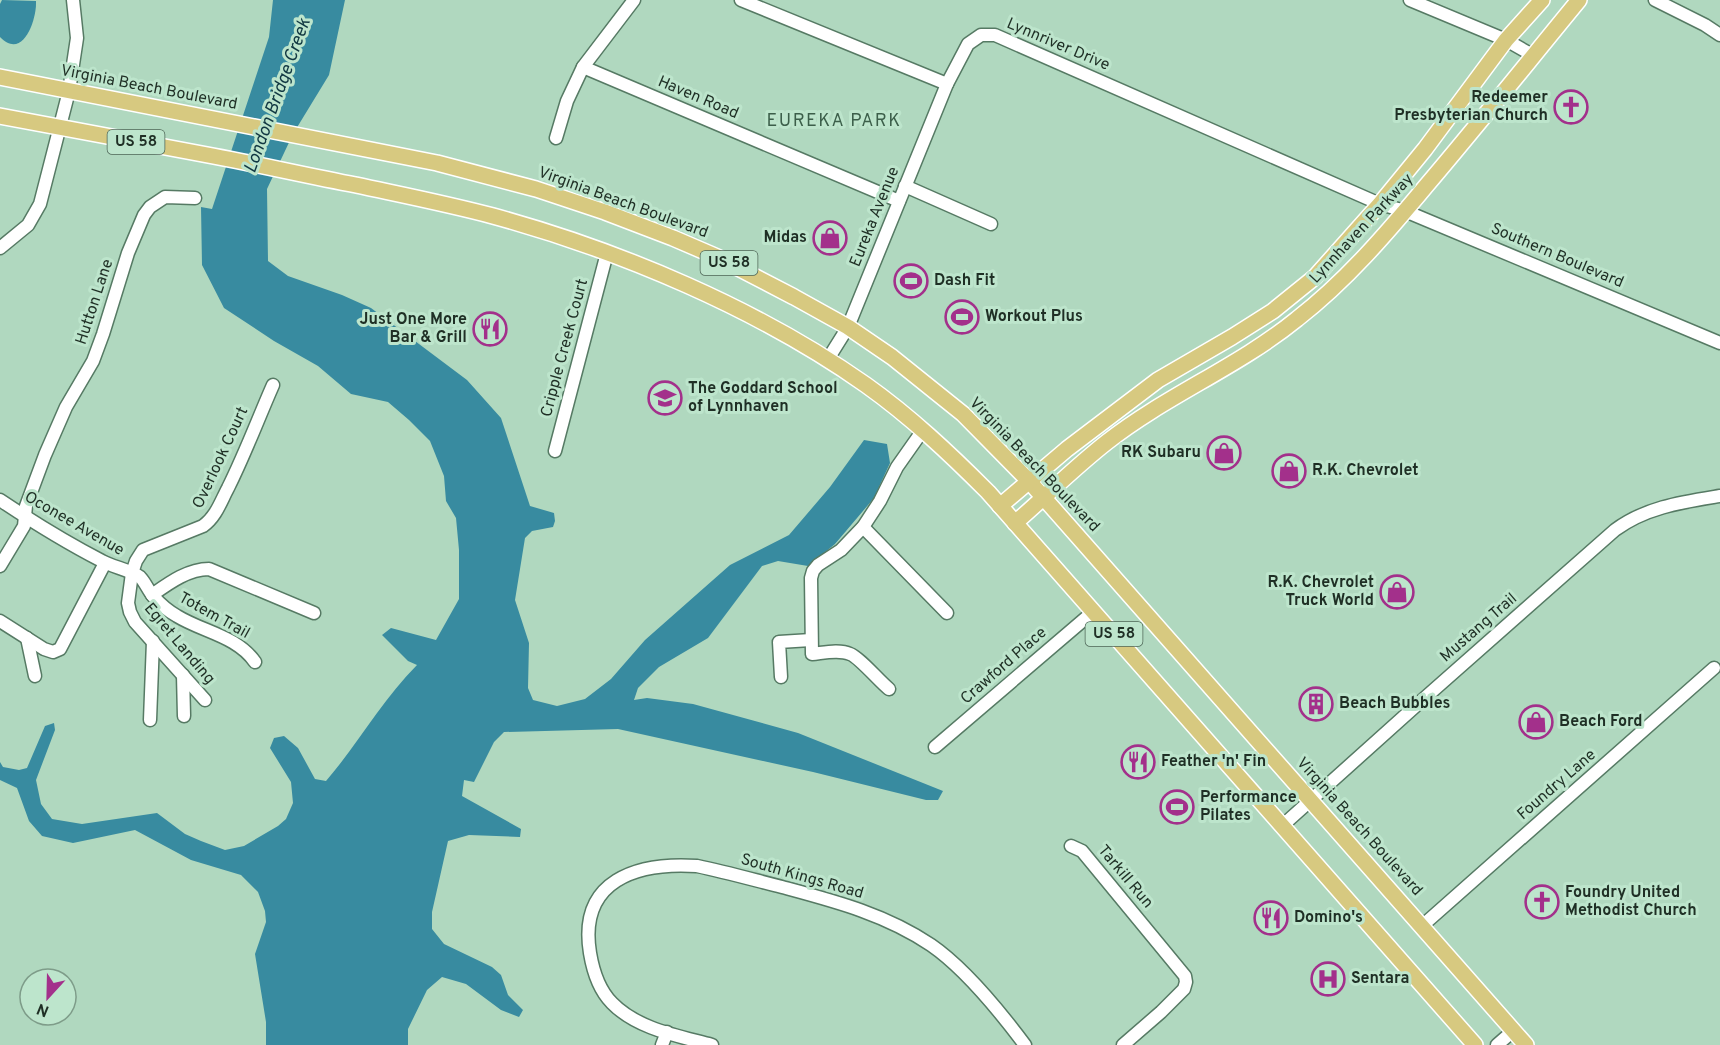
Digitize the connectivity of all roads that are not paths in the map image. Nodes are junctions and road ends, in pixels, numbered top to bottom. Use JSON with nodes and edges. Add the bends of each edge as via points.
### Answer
{"nodes":[{"id":1,"x":73,"y":0,"type":"edge"},
{"id":2,"x":634,"y":0,"type":"edge"},
{"id":3,"x":741,"y":0,"type":"edge"},
{"id":4,"x":1410,"y":0,"type":"edge"},
{"id":5,"x":1542,"y":0,"type":"edge"},
{"id":6,"x":1579,"y":0,"type":"edge"},
{"id":7,"x":1655,"y":0,"type":"edge"},
{"id":8,"x":1720,"y":35,"type":"edge"},
{"id":9,"x":1506,"y":40,"type":"junction"},
{"id":10,"x":1534,"y":56,"type":"junction"},
{"id":11,"x":583,"y":67,"type":"junction"},
{"id":12,"x":0,"y":77,"type":"edge"},
{"id":13,"x":947,"y":84,"type":"junction"},
{"id":14,"x":69,"y":92,"type":"junction"},
{"id":15,"x":0,"y":116,"type":"edge"},
{"id":16,"x":60,"y":128,"type":"junction"},
{"id":17,"x":556,"y":138,"type":"dead end"},
{"id":18,"x":905,"y":186,"type":"junction"},
{"id":19,"x":195,"y":198,"type":"dead end"},
{"id":20,"x":898,"y":201,"type":"junction"},
{"id":21,"x":1380,"y":204,"type":"junction"},
{"id":22,"x":1405,"y":211,"type":"junction"},
{"id":23,"x":991,"y":224,"type":"dead end"},
{"id":24,"x":0,"y":248,"type":"edge"},
{"id":25,"x":607,"y":253,"type":"junction"},
{"id":26,"x":848,"y":327,"type":"junction"},
{"id":27,"x":1720,"y":343,"type":"edge"},
{"id":28,"x":828,"y":359,"type":"junction"},
{"id":29,"x":273,"y":385,"type":"dead end"},
{"id":30,"x":923,"y":430,"type":"junction"},
{"id":31,"x":555,"y":451,"type":"dead end"},
{"id":32,"x":1029,"y":481,"type":"junction"},
{"id":33,"x":1720,"y":496,"type":"edge"},
{"id":34,"x":1044,"y":497,"type":"junction"},
{"id":35,"x":0,"y":500,"type":"edge"},
{"id":36,"x":1000,"y":506,"type":"junction"},
{"id":37,"x":25,"y":516,"type":"junction"},
{"id":38,"x":1015,"y":523,"type":"junction"},
{"id":39,"x":863,"y":527,"type":"junction"},
{"id":40,"x":153,"y":546,"type":"joint"},
{"id":41,"x":105,"y":563,"type":"junction"},
{"id":42,"x":0,"y":566,"type":"edge"},
{"id":43,"x":132,"y":573,"type":"junction"},
{"id":44,"x":152,"y":595,"type":"junction"},
{"id":45,"x":1094,"y":610,"type":"junction"},
{"id":46,"x":314,"y":613,"type":"dead end"},
{"id":47,"x":947,"y":613,"type":"dead end"},
{"id":48,"x":0,"y":621,"type":"edge"},
{"id":49,"x":27,"y":638,"type":"junction"},
{"id":50,"x":811,"y":640,"type":"junction"},
{"id":51,"x":153,"y":641,"type":"junction"},
{"id":52,"x":255,"y":662,"type":"dead end"},
{"id":53,"x":1714,"y":668,"type":"dead end"},
{"id":54,"x":183,"y":675,"type":"junction"},
{"id":55,"x":35,"y":676,"type":"dead end"},
{"id":56,"x":781,"y":677,"type":"dead end"},
{"id":57,"x":889,"y":689,"type":"dead end"},
{"id":58,"x":205,"y":700,"type":"dead end"},
{"id":59,"x":184,"y":716,"type":"dead end"},
{"id":60,"x":150,"y":720,"type":"dead end"},
{"id":61,"x":935,"y":747,"type":"dead end"},
{"id":62,"x":1311,"y":800,"type":"junction"},
{"id":63,"x":1282,"y":826,"type":"junction"},
{"id":64,"x":1071,"y":846,"type":"dead end"},
{"id":65,"x":1422,"y":926,"type":"junction"},
{"id":66,"x":1513,"y":1031,"type":"junction"},
{"id":67,"x":667,"y":1032,"type":"junction"},
{"id":68,"x":662,"y":1045,"type":"edge"},
{"id":69,"x":712,"y":1045,"type":"edge"},
{"id":70,"x":1025,"y":1045,"type":"edge"},
{"id":71,"x":1123,"y":1045,"type":"edge"},
{"id":72,"x":1475,"y":1045,"type":"edge"},
{"id":73,"x":1497,"y":1045,"type":"edge"},
{"id":74,"x":1526,"y":1045,"type":"edge"}],
"edges":[{"from":1,"to":14,"type":"street","via":[[77,39]]},
{"from":2,"to":11,"type":"street"},
{"from":3,"to":13,"type":"street"},
{"from":4,"to":9,"type":"street"},
{"from":5,"to":9,"type":"main road","name":"Lynnhaven Parkway"},
{"from":6,"to":10,"type":"main road","name":"Lynnhaven Parkway"},
{"from":7,"to":8,"type":"street"},
{"from":9,"to":10,"type":"street"},
{"from":9,"to":21,"type":"main road","name":"Lynnhaven Parkway"},
{"from":10,"to":22,"type":"main road","name":"Lynnhaven Parkway"},
{"from":11,"to":17,"type":"street"},
{"from":11,"to":20,"type":"street","name":"Haven Road"},
{"from":12,"to":14,"type":"main road","name":"Virginia Beach Boulevard","number":"US 58"},
{"from":13,"to":18,"type":"street","name":"Eureka Avenue"},
{"from":13,"to":21,"type":"street","name":"Lynnriver Drive","via":[[968,44],[981,35],[995,35]]},
{"from":14,"to":16,"type":"street"},
{"from":14,"to":26,"type":"main road","name":"Virginia Beach Boulevard","number":"US 58","via":[[447,165],[536,189],[717,257]]},
{"from":15,"to":16,"type":"main road","number":"US 58"},
{"from":16,"to":24,"type":"street","via":[[40,204],[28,225]]},
{"from":16,"to":25,"type":"main road","number":"US 58","via":[[418,197],[494,216]]},
{"from":18,"to":20,"type":"street","name":"Eureka Avenue"},
{"from":18,"to":23,"type":"street"},
{"from":19,"to":37,"type":"street","name":"Hutton Lane","via":[[165,197],[144,215],[122,269],[104,334],[45,455]]},
{"from":20,"to":26,"type":"street","name":"Eureka Avenue"},
{"from":21,"to":22,"type":"street","name":"Southern Boulevard"},
{"from":21,"to":32,"type":"main road","name":"Lynnhaven Parkway","via":[[1299,291],[1232,337],[1158,380]]},
{"from":22,"to":27,"type":"street","name":"Southern Boulevard"},
{"from":22,"to":34,"type":"main road","name":"Lynnhaven Parkway","via":[[1336,286],[1298,319],[1265,344],[1107,442]]},
{"from":25,"to":28,"type":"main road","number":"US 58","via":[[722,302]]},
{"from":25,"to":31,"type":"street","name":"Cripple Creek Court"},
{"from":26,"to":28,"type":"street","name":"Eureka Avenue"},
{"from":26,"to":32,"type":"main road","name":"Virginia Beach Boulevard","number":"US 58","via":[[938,392]]},
{"from":28,"to":30,"type":"main road","number":"US 58"},
{"from":29,"to":40,"type":"street","name":"Overlook Court","via":[[236,473],[210,521]]},
{"from":30,"to":36,"type":"main road","number":"US 58"},
{"from":30,"to":39,"type":"street"},
{"from":32,"to":34,"type":"main road","name":"Virginia Beach Boulevard","number":"US 58"},
{"from":32,"to":36,"type":"main road","name":"Lynnhaven Parkway"},
{"from":33,"to":62,"type":"street","name":"Mustang Trail","via":[[1665,506],[1626,522]]},
{"from":34,"to":38,"type":"main road","name":"Lynnhaven Parkway"},
{"from":34,"to":62,"type":"main road","name":"Virginia Beach Boulevard","number":"US 58"},
{"from":35,"to":37,"type":"street","name":"Oconee Avenue"},
{"from":36,"to":38,"type":"main road","number":"US 58"},
{"from":37,"to":41,"type":"street","name":"Oconee Avenue"},
{"from":37,"to":42,"type":"street","name":"Hutton Lane","via":[[24,526]]},
{"from":38,"to":45,"type":"main road","number":"US 58"},
{"from":39,"to":47,"type":"street"},
{"from":39,"to":50,"type":"street","via":[[813,571]]},
{"from":40,"to":43,"type":"street","name":"Oconee Avenue","via":[[142,550]]},
{"from":41,"to":43,"type":"street","name":"Oconee Avenue"},
{"from":41,"to":49,"type":"street","via":[[60,649],[44,649]]},
{"from":43,"to":44,"type":"street","name":"Totem Trail","via":[[140,577]]},
{"from":43,"to":51,"type":"street","name":"Egret Landing","via":[[130,612]]},
{"from":44,"to":46,"type":"street","via":[[186,574],[209,569]]},
{"from":44,"to":52,"type":"street","name":"Totem Trail","via":[[177,616],[233,641]]},
{"from":45,"to":61,"type":"street","name":"Crawford Place"},
{"from":45,"to":63,"type":"main road","number":"US 58"},
{"from":48,"to":49,"type":"street"},
{"from":49,"to":55,"type":"street"},
{"from":50,"to":56,"type":"street","via":[[779,642]]},
{"from":50,"to":57,"type":"street","via":[[812,654],[850,654]]},
{"from":51,"to":54,"type":"street","name":"Egret Landing"},
{"from":51,"to":60,"type":"street"},
{"from":53,"to":65,"type":"street","name":"Foundry Lane"},
{"from":54,"to":58,"type":"street","name":"Egret Landing"},
{"from":54,"to":59,"type":"street"},
{"from":62,"to":63,"type":"street","name":"Mustang Trail"},
{"from":62,"to":65,"type":"main road","name":"Virginia Beach Boulevard","number":"US 58"},
{"from":63,"to":72,"type":"main road","number":"US 58"},
{"from":64,"to":71,"type":"street","name":"Tarkill Run","via":[[1082,851],[1183,973],[1186,982],[1184,989]]},
{"from":65,"to":66,"type":"main road","name":"Virginia Beach Boulevard","number":"US 58"},
{"from":66,"to":73,"type":"street"},
{"from":66,"to":74,"type":"main road","name":"Virginia Beach Boulevard","number":"US 58"},
{"from":67,"to":68,"type":"street"},
{"from":67,"to":69,"type":"street","name":"South Kings Road"},
{"from":67,"to":70,"type":"street","name":"South Kings Road","via":[[623,1014],[605,996],[592,964],[590,921],[600,897],[618,879],[632,872],[679,865],[697,866],[846,904],[907,930],[951,961]]}]}
